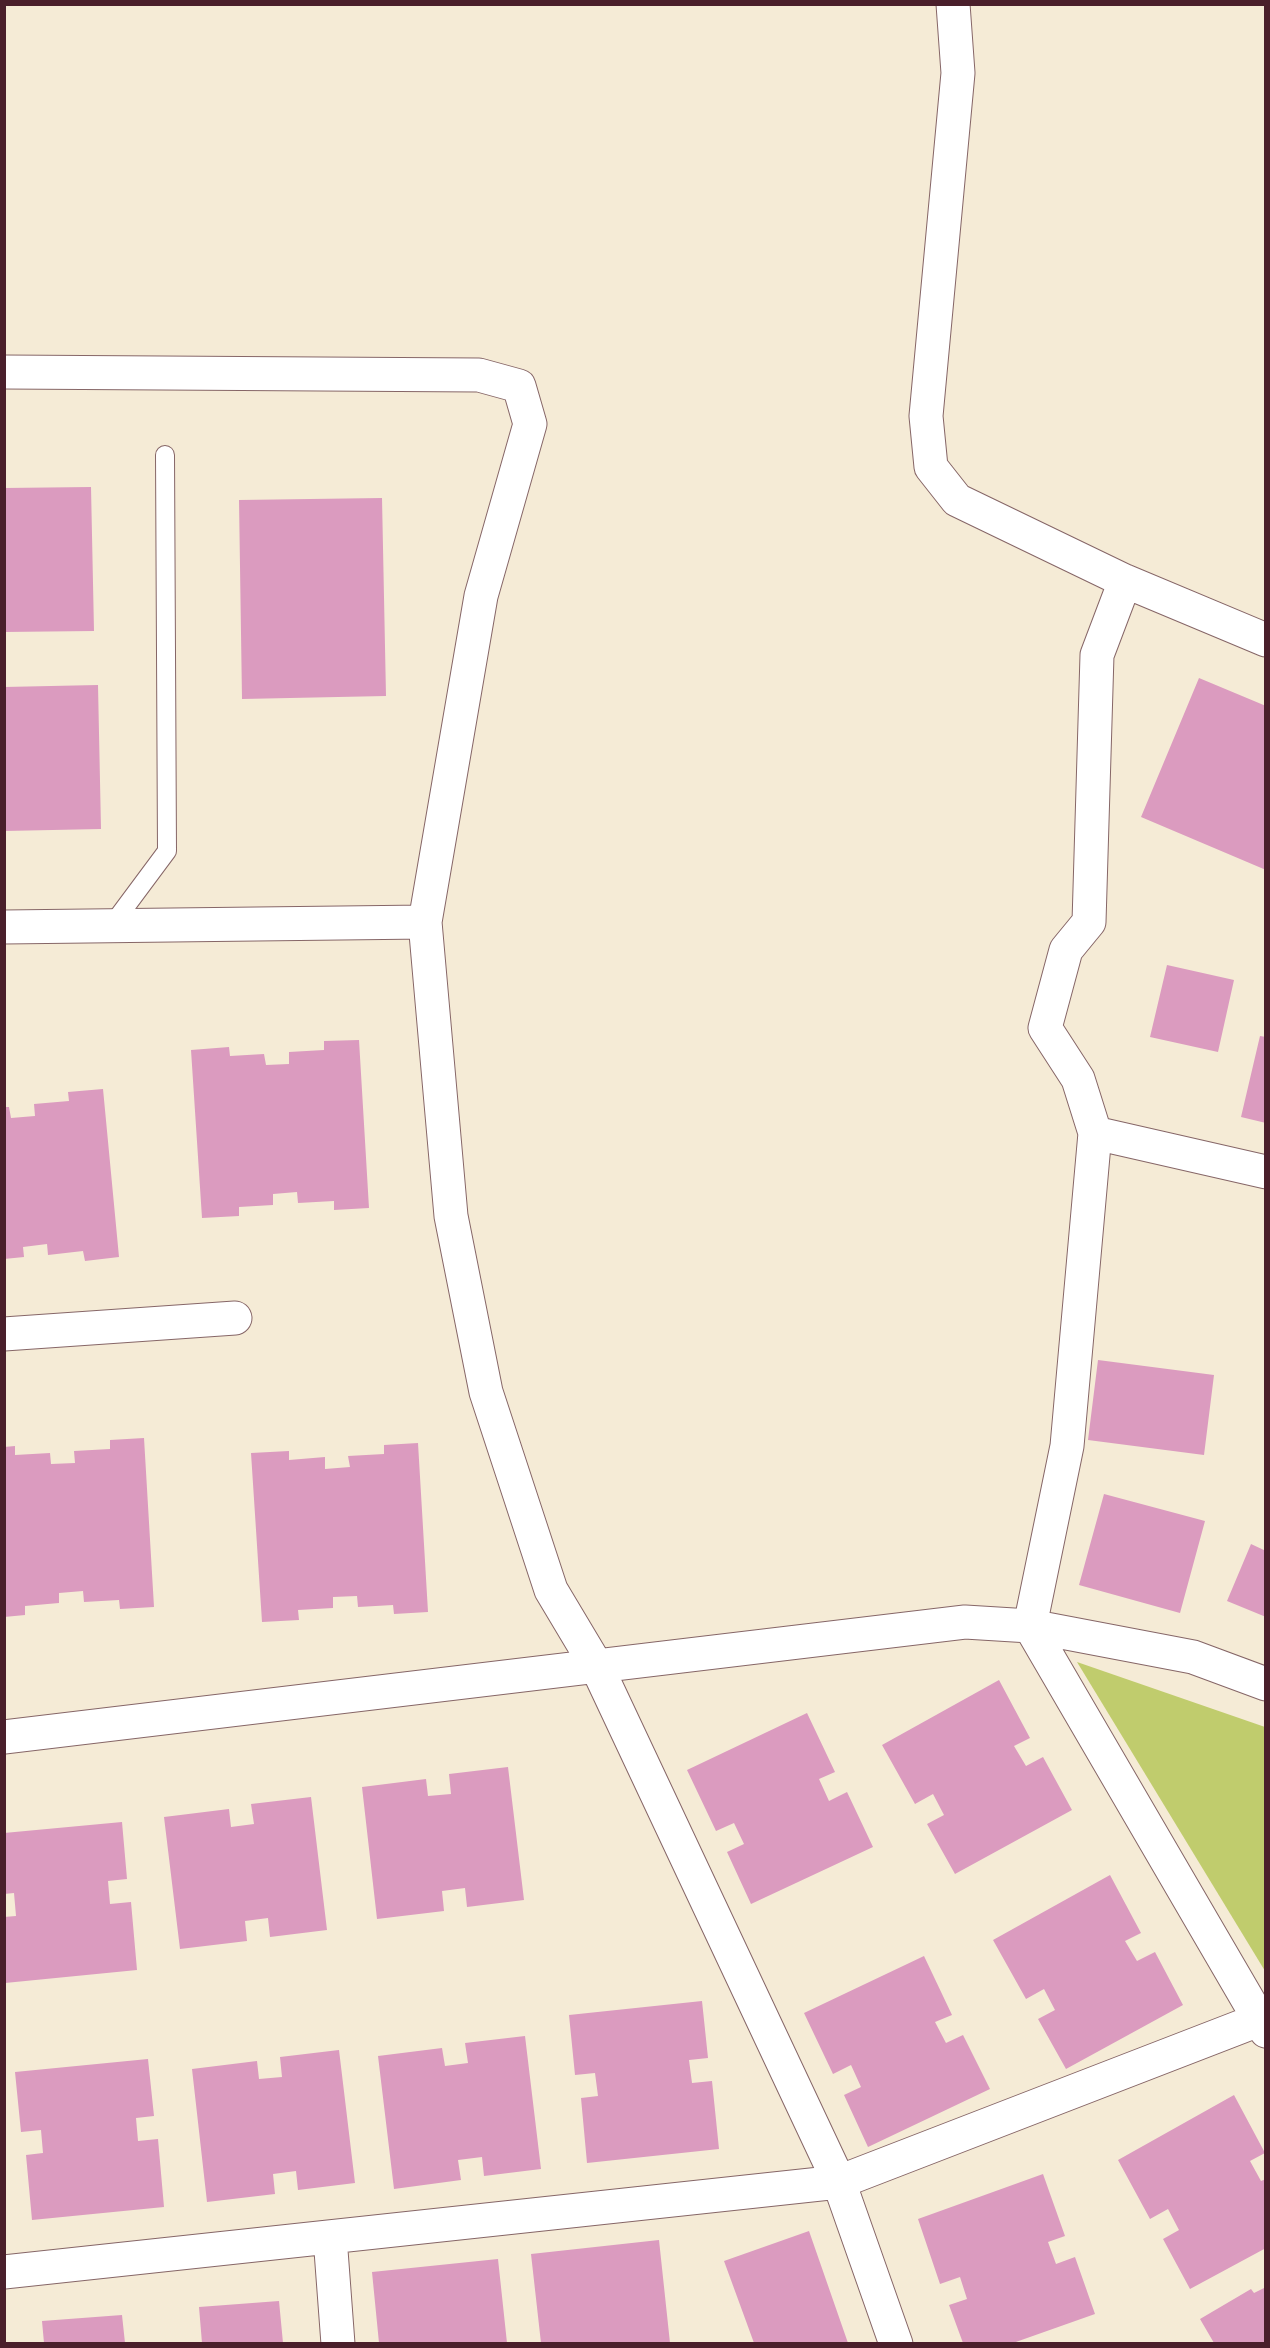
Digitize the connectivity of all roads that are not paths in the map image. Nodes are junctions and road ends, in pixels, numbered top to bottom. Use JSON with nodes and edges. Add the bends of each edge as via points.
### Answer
{"nodes":[{"id":1,"x":953,"y":4,"type":"edge"},
{"id":2,"x":4,"y":372,"type":"edge"},
{"id":3,"x":165,"y":455,"type":"dead end"},
{"id":4,"x":1125,"y":580,"type":"junction"},
{"id":5,"x":1266,"y":640,"type":"edge"},
{"id":6,"x":425,"y":922,"type":"junction"},
{"id":7,"x":112,"y":926,"type":"junction"},
{"id":8,"x":4,"y":927,"type":"edge"},
{"id":9,"x":1095,"y":1133,"type":"junction"},
{"id":10,"x":1266,"y":1172,"type":"edge"},
{"id":11,"x":235,"y":1318,"type":"dead end"},
{"id":12,"x":4,"y":1334,"type":"edge"},
{"id":13,"x":1030,"y":1626,"type":"junction"},
{"id":14,"x":597,"y":1666,"type":"junction"},
{"id":15,"x":1266,"y":1684,"type":"edge"},
{"id":16,"x":4,"y":1737,"type":"edge"},
{"id":17,"x":1263,"y":2022,"type":"edge"},
{"id":18,"x":839,"y":2182,"type":"junction"},
{"id":19,"x":330,"y":2237,"type":"junction"},
{"id":20,"x":4,"y":2272,"type":"edge"},
{"id":21,"x":338,"y":2343,"type":"edge"},
{"id":22,"x":896,"y":2343,"type":"edge"}],
"edges":[{"from":1,"to":4,"type":"street","via":[[958,73],[926,416],[931,467],[957,500]]},
{"from":2,"to":6,"type":"street","via":[[479,375],[519,386],[530,424],[481,596]]},
{"from":3,"to":7,"type":"lane","via":[[167,851]]},
{"from":4,"to":5,"type":"street"},
{"from":4,"to":9,"type":"street","via":[[1097,655],[1089,922],[1066,950],[1045,1028],[1078,1080]]},
{"from":6,"to":7,"type":"street"},
{"from":6,"to":14,"type":"street","via":[[451,1216],[486,1392],[551,1590]]},
{"from":7,"to":8,"type":"street"},
{"from":9,"to":10,"type":"street"},
{"from":9,"to":13,"type":"street","via":[[1066,1446]]},
{"from":11,"to":12,"type":"street"},
{"from":13,"to":14,"type":"street","via":[[965,1623]]},
{"from":13,"to":15,"type":"street","via":[[1193,1657]]},
{"from":13,"to":17,"type":"street"},
{"from":14,"to":16,"type":"street"},
{"from":14,"to":18,"type":"street"},
{"from":17,"to":18,"type":"street"},
{"from":18,"to":19,"type":"street"},
{"from":18,"to":22,"type":"street"},
{"from":19,"to":20,"type":"street"},
{"from":19,"to":21,"type":"street"}]}
